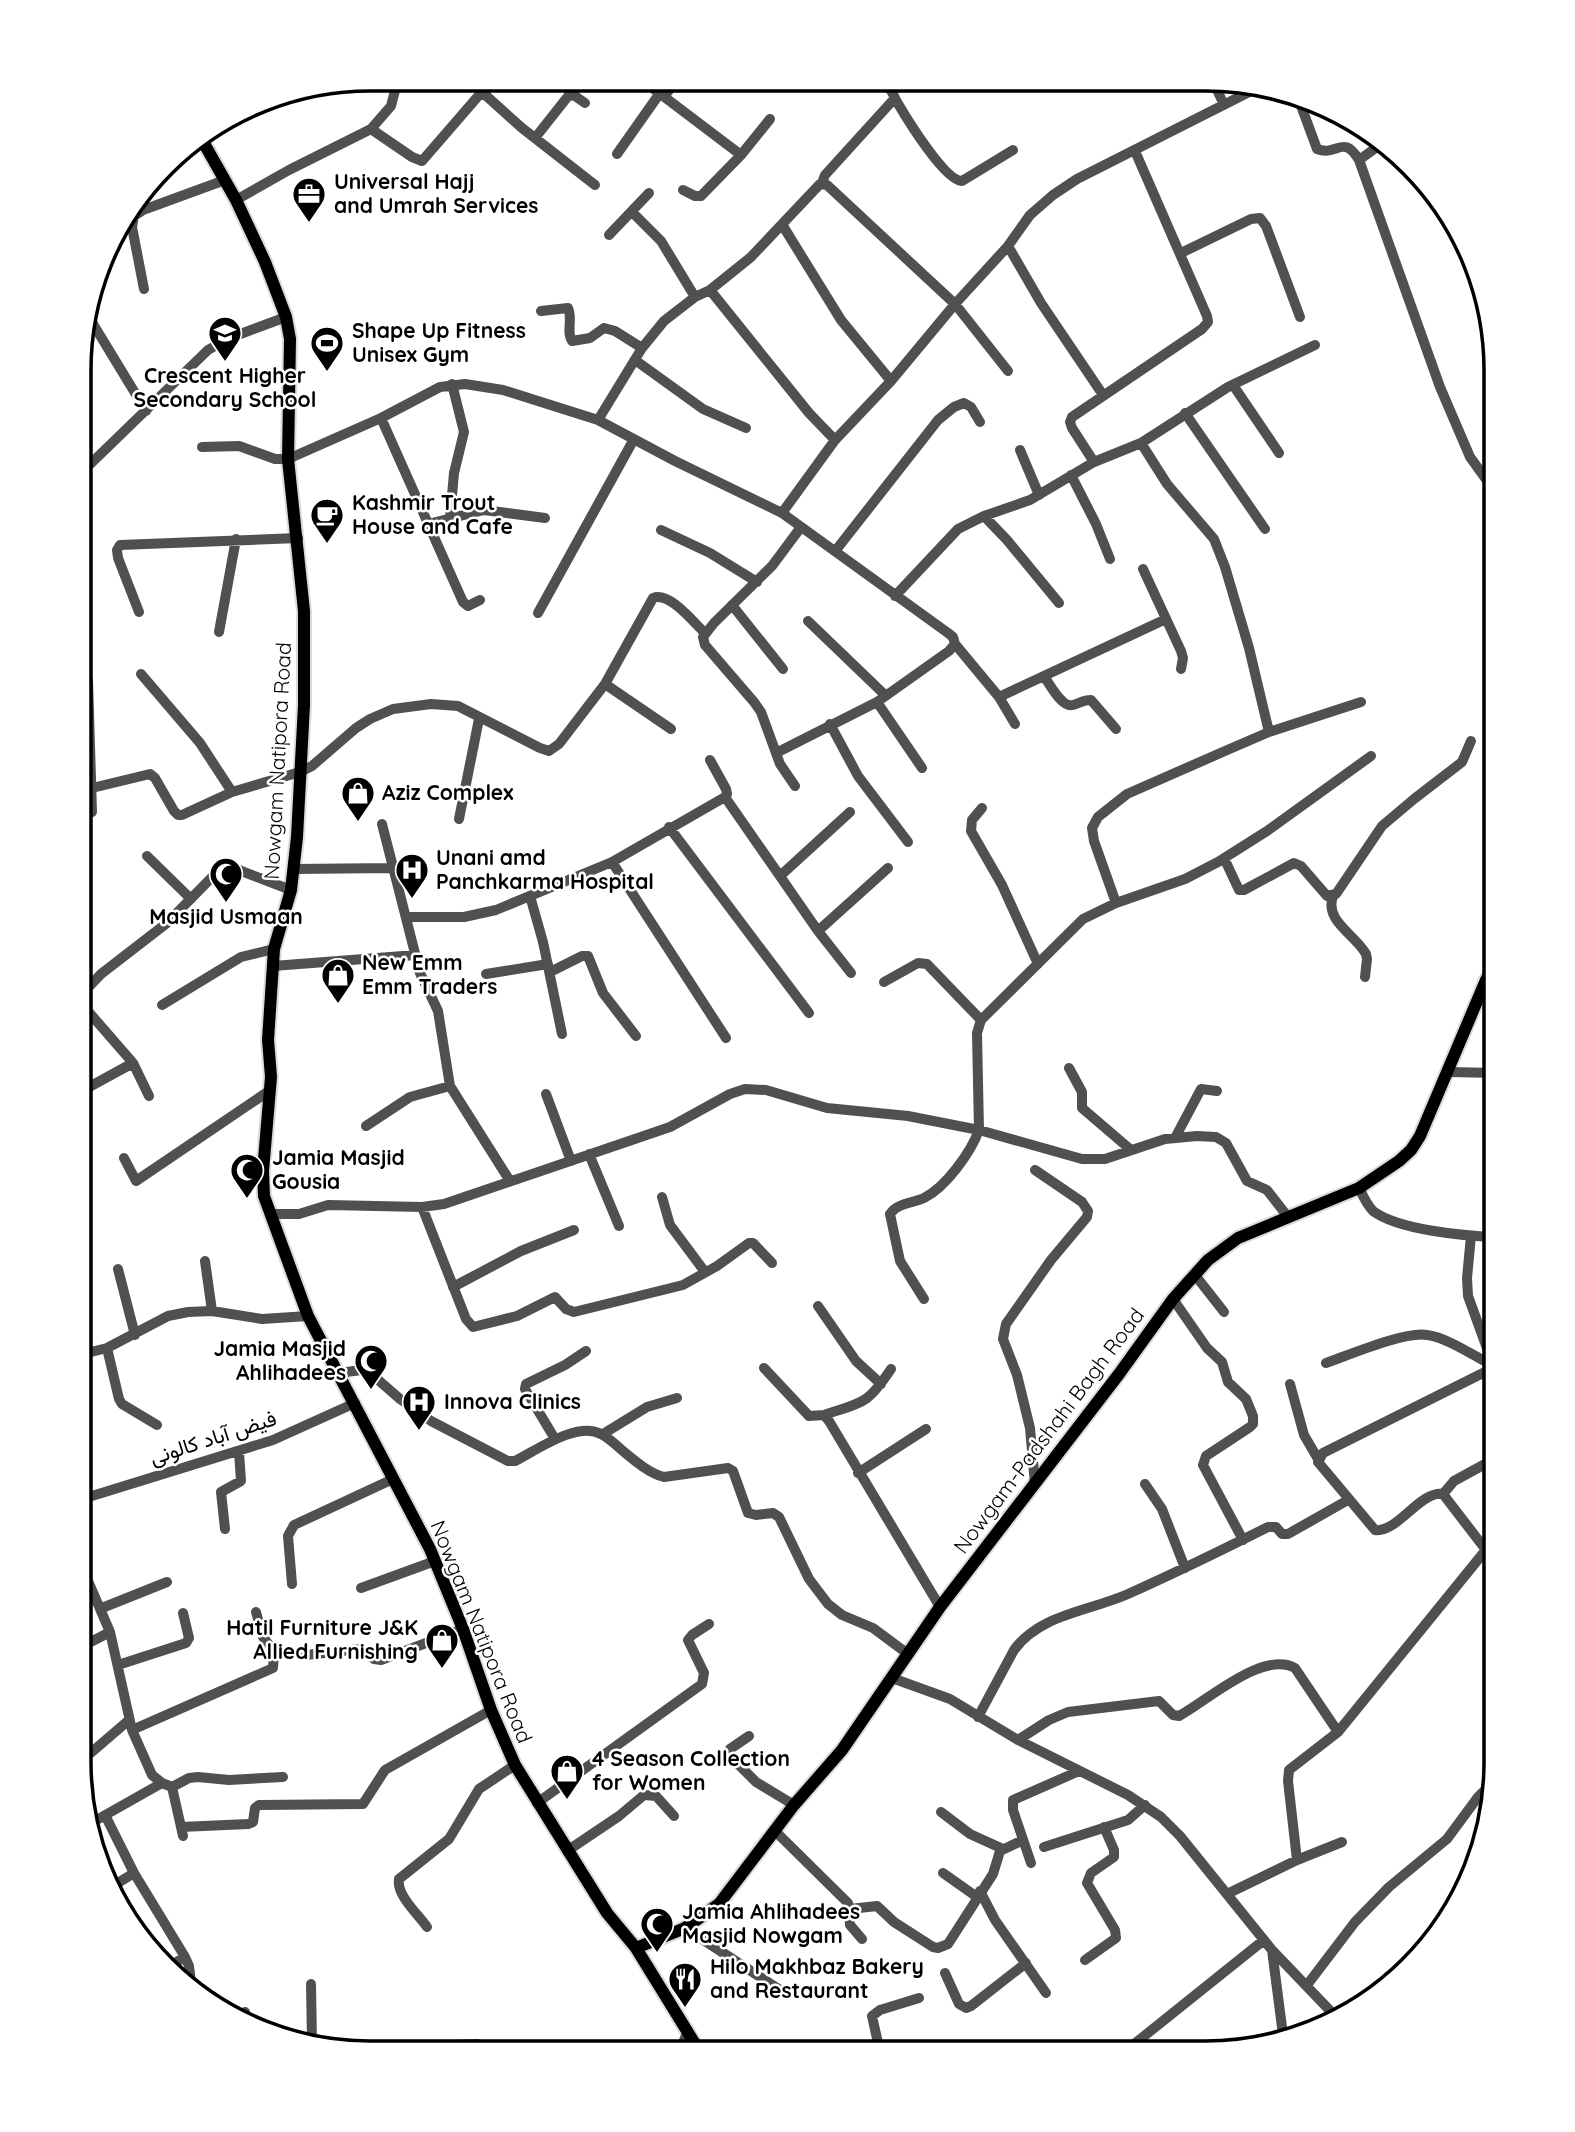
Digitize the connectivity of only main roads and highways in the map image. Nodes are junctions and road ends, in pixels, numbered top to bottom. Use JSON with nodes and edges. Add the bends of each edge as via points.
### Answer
{"nodes":[{"id":1,"x":205,"y":145,"type":"edge"},
{"id":2,"x":1484,"y":985,"type":"edge"},
{"id":3,"x":636,"y":1948,"type":"junction"},
{"id":4,"x":694,"y":2041,"type":"edge"}],
"edges":[{"from":1,"to":3,"type":"main road","name":"Nowgam Natipora Road","via":[[265,262],[290,339],[288,459],[304,611],[304,705],[291,890],[274,949],[264,1196],[308,1316],[435,1561],[515,1765],[607,1913]]},
{"from":2,"to":3,"type":"main road","name":"Nowgam-Padshahi Bagh Road","via":[[1411,1150],[1359,1188],[1238,1238],[1208,1260],[1172,1299],[940,1607],[842,1750],[719,1904],[685,1928]]},
{"from":3,"to":4,"type":"main road","name":"Nowgam Natipora Road"}]}
